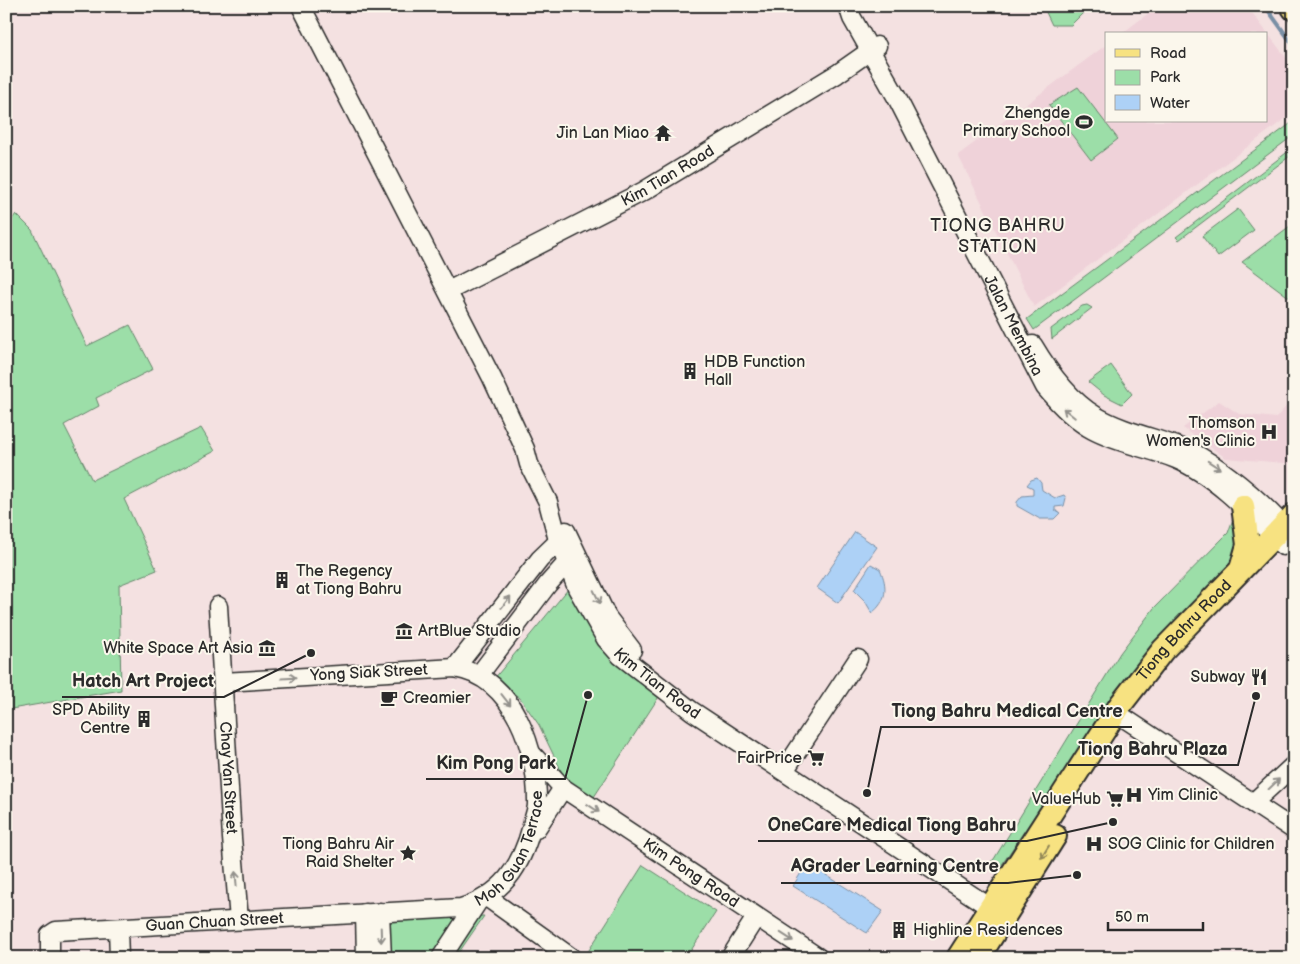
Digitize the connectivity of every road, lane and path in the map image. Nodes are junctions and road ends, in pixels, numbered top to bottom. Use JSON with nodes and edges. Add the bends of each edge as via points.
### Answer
{"nodes":[{"id":1,"x":301,"y":6,"type":"edge"},
{"id":2,"x":848,"y":6,"type":"edge"},
{"id":3,"x":857,"y":6,"type":"edge"},
{"id":4,"x":874,"y":49,"type":"junction"},
{"id":5,"x":448,"y":290,"type":"junction"},
{"id":6,"x":1032,"y":354,"type":"junction"},
{"id":7,"x":1243,"y":506,"type":"junction"},
{"id":8,"x":1287,"y":532,"type":"edge"},
{"id":9,"x":563,"y":537,"type":"junction"},
{"id":10,"x":571,"y":558,"type":"junction"},
{"id":11,"x":1240,"y":572,"type":"junction"},
{"id":12,"x":548,"y":584,"type":"junction"},
{"id":13,"x":577,"y":588,"type":"junction"},
{"id":14,"x":218,"y":606,"type":"dead end"},
{"id":15,"x":858,"y":659,"type":"dead end"},
{"id":16,"x":455,"y":668,"type":"junction"},
{"id":17,"x":479,"y":675,"type":"junction"},
{"id":18,"x":223,"y":682,"type":"junction"},
{"id":19,"x":695,"y":706,"type":"junction"},
{"id":20,"x":1122,"y":716,"type":"junction"},
{"id":21,"x":531,"y":752,"type":"junction"},
{"id":22,"x":1294,"y":765,"type":"edge"},
{"id":23,"x":787,"y":767,"type":"junction"},
{"id":24,"x":563,"y":788,"type":"junction"},
{"id":25,"x":1253,"y":803,"type":"junction"},
{"id":26,"x":1294,"y":830,"type":"edge"},
{"id":27,"x":528,"y":841,"type":"junction"},
{"id":28,"x":482,"y":900,"type":"junction"},
{"id":29,"x":1000,"y":907,"type":"junction"},
{"id":30,"x":372,"y":912,"type":"junction"},
{"id":31,"x":756,"y":917,"type":"junction"},
{"id":32,"x":239,"y":920,"type":"junction"},
{"id":33,"x":118,"y":928,"type":"junction"},
{"id":34,"x":808,"y":955,"type":"edge"},
{"id":35,"x":50,"y":958,"type":"edge"},
{"id":36,"x":119,"y":958,"type":"edge"},
{"id":37,"x":366,"y":958,"type":"edge"},
{"id":38,"x":382,"y":958,"type":"edge"},
{"id":39,"x":441,"y":958,"type":"edge"},
{"id":40,"x":572,"y":958,"type":"edge"},
{"id":41,"x":730,"y":958,"type":"edge"},
{"id":42,"x":958,"y":958,"type":"edge"},
{"id":43,"x":978,"y":958,"type":"edge"}],
"edges":[{"from":1,"to":5,"type":"street","name":"Kim Tian Road"},
{"from":2,"to":4,"type":"street","name":"Jalan Membina","via":[[852,18]]},
{"from":3,"to":4,"type":"street","name":"Jalan Membina"},
{"from":4,"to":5,"type":"street","name":"Kim Tian Road","via":[[644,191]]},
{"from":4,"to":6,"type":"street","name":"Jalan Membina"},
{"from":5,"to":9,"type":"street","name":"Kim Tian Road","via":[[526,449],[536,459],[560,510]]},
{"from":7,"to":6,"type":"street","name":"Jalan Membina","one_way":true,"via":[[1177,460],[1111,438],[1074,417],[1045,387]]},
{"from":6,"to":8,"type":"street","name":"Jalan Membina","one_way":true,"via":[[1059,384],[1096,416],[1203,458],[1220,469]]},
{"from":7,"to":8,"type":"street","name":"Jalan Membina"},
{"from":7,"to":11,"type":"main road","via":[[1248,545]]},
{"from":8,"to":11,"type":"main road","name":"Tiong Bahru Road"},
{"from":8,"to":20,"type":"main road","name":"Tiong Bahru Road"},
{"from":9,"to":10,"type":"street","name":"Kim Tian Road"},
{"from":16,"to":9,"type":"street","one_way":true,"via":[[540,558]]},
{"from":10,"to":12,"type":"street"},
{"from":10,"to":13,"type":"street","name":"Kim Tian Road"},
{"from":10,"to":19,"type":"street","name":"Kim Tian Road","one_way":true,"via":[[619,636]]},
{"from":11,"to":20,"type":"main road","name":"Tiong Bahru Road","via":[[1163,650]]},
{"from":12,"to":13,"type":"street","via":[[566,583]]},
{"from":12,"to":17,"type":"street"},
{"from":13,"to":19,"type":"street","name":"Kim Tian Road","via":[[606,639],[621,656]]},
{"from":14,"to":18,"type":"street","name":"Chay Yan Street"},
{"from":15,"to":23,"type":"street"},
{"from":16,"to":17,"type":"street","name":"Moh Guan Terrace"},
{"from":18,"to":16,"type":"street","name":"Yong Siak Street","one_way":true},
{"from":17,"to":21,"type":"street","name":"Moh Guan Terrace","one_way":true,"via":[[504,696],[521,722]]},
{"from":32,"to":18,"type":"street","name":"Chay Yan Street","one_way":true},
{"from":19,"to":23,"type":"street","name":"Kim Tian Road"},
{"from":20,"to":25,"type":"street"},
{"from":20,"to":29,"type":"main road","name":"Tiong Bahru Road"},
{"from":21,"to":24,"type":"street","name":"Kim Pong Road"},
{"from":21,"to":27,"type":"street","name":"Moh Guan Terrace","via":[[537,805]]},
{"from":25,"to":22,"type":"street","one_way":true},
{"from":23,"to":29,"type":"street","name":"Kim Tian Road"},
{"from":24,"to":27,"type":"street"},
{"from":24,"to":31,"type":"street","name":"Kim Pong Road","one_way":true},
{"from":25,"to":26,"type":"street"},
{"from":27,"to":28,"type":"street","name":"Moh Guan Terrace","via":[[514,872]]},
{"from":28,"to":30,"type":"street","name":"Moh Guan Terrace","via":[[461,908]]},
{"from":28,"to":39,"type":"street"},
{"from":28,"to":40,"type":"street"},
{"from":29,"to":42,"type":"main road","name":"Tiong Bahru Road"},
{"from":29,"to":43,"type":"main road","name":"Tiong Bahru Road"},
{"from":30,"to":32,"type":"street","name":"Guan Chuan Street"},
{"from":30,"to":37,"type":"street"},
{"from":30,"to":38,"type":"street","one_way":true},
{"from":31,"to":34,"type":"street","name":"Kim Pong Road","one_way":true},
{"from":31,"to":41,"type":"street"},
{"from":32,"to":33,"type":"street","name":"Guan Chuan Street"},
{"from":33,"to":35,"type":"street","name":"Guan Chuan Street","via":[[56,931],[50,935]]},
{"from":33,"to":36,"type":"street"}]}
